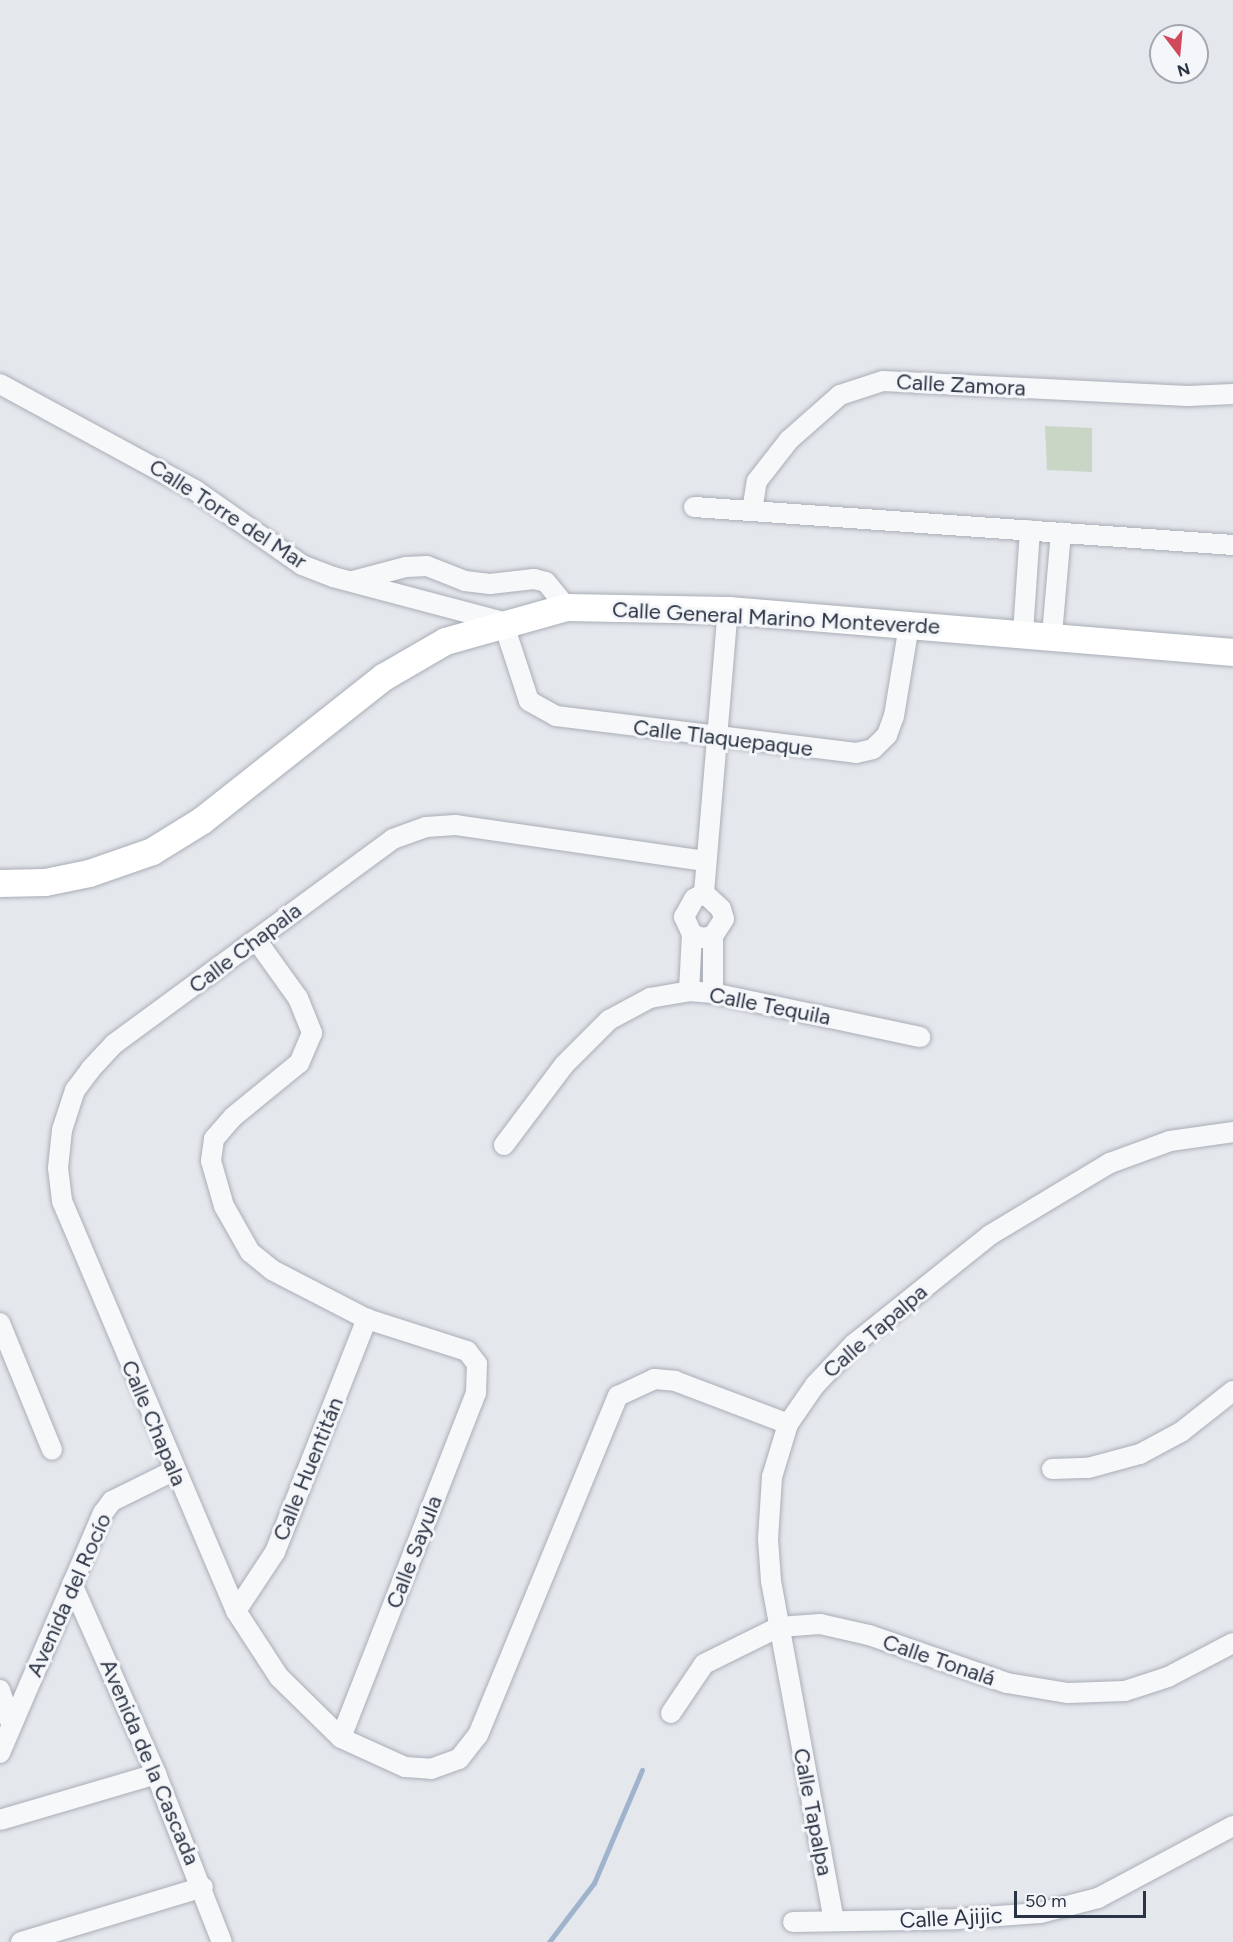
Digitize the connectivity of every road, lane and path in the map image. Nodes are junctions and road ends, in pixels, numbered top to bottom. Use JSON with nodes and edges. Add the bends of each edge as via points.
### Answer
{"nodes":[{"id":1,"x":0,"y":384,"type":"edge"},
{"id":2,"x":1233,"y":394,"type":"edge"},
{"id":3,"x":694,"y":507,"type":"dead end"},
{"id":4,"x":752,"y":511,"type":"junction"},
{"id":5,"x":1030,"y":530,"type":"junction"},
{"id":6,"x":1061,"y":532,"type":"junction"},
{"id":7,"x":1233,"y":545,"type":"edge"},
{"id":8,"x":350,"y":582,"type":"junction"},
{"id":9,"x":566,"y":607,"type":"junction"},
{"id":10,"x":728,"y":610,"type":"junction"},
{"id":11,"x":503,"y":622,"type":"junction"},
{"id":12,"x":909,"y":625,"type":"junction"},
{"id":13,"x":1023,"y":633,"type":"junction"},
{"id":14,"x":1052,"y":635,"type":"junction"},
{"id":15,"x":1233,"y":652,"type":"edge"},
{"id":16,"x":716,"y":738,"type":"junction"},
{"id":17,"x":705,"y":861,"type":"junction"},
{"id":18,"x":0,"y":883,"type":"edge"},
{"id":19,"x":704,"y":893,"type":"junction"},
{"id":20,"x":692,"y":934,"type":"junction"},
{"id":21,"x":713,"y":936,"type":"junction"},
{"id":22,"x":257,"y":941,"type":"junction"},
{"id":23,"x":689,"y":991,"type":"junction"},
{"id":24,"x":713,"y":993,"type":"junction"},
{"id":25,"x":920,"y":1037,"type":"dead end"},
{"id":26,"x":1233,"y":1132,"type":"edge"},
{"id":27,"x":504,"y":1145,"type":"dead end"},
{"id":28,"x":367,"y":1319,"type":"junction"},
{"id":29,"x":0,"y":1323,"type":"edge"},
{"id":30,"x":1233,"y":1391,"type":"edge"},
{"id":31,"x":788,"y":1424,"type":"junction"},
{"id":32,"x":52,"y":1450,"type":"dead end"},
{"id":33,"x":1052,"y":1469,"type":"dead end"},
{"id":34,"x":173,"y":1471,"type":"junction"},
{"id":35,"x":72,"y":1584,"type":"junction"},
{"id":36,"x":236,"y":1611,"type":"junction"},
{"id":37,"x":779,"y":1627,"type":"junction"},
{"id":38,"x":1233,"y":1643,"type":"edge"},
{"id":39,"x":0,"y":1690,"type":"edge"},
{"id":40,"x":671,"y":1713,"type":"dead end"},
{"id":41,"x":11,"y":1724,"type":"junction"},
{"id":42,"x":341,"y":1738,"type":"junction"},
{"id":43,"x":0,"y":1753,"type":"edge"},
{"id":44,"x":156,"y":1774,"type":"junction"},
{"id":45,"x":0,"y":1820,"type":"edge"},
{"id":46,"x":1233,"y":1826,"type":"edge"},
{"id":47,"x":203,"y":1887,"type":"junction"},
{"id":48,"x":793,"y":1922,"type":"dead end"},
{"id":49,"x":834,"y":1922,"type":"junction"},
{"id":50,"x":21,"y":1942,"type":"edge"},
{"id":51,"x":222,"y":1942,"type":"edge"}],
"edges":[{"from":1,"to":8,"type":"street","name":"Calle Torre del Mar","via":[[195,490],[302,565]]},
{"from":2,"to":4,"type":"street","name":"Calle Zamora","via":[[1188,396],[883,381],[840,396],[789,440],[757,481]]},
{"from":3,"to":4,"type":"street"},
{"from":4,"to":5,"type":"street"},
{"from":5,"to":6,"type":"street"},
{"from":5,"to":13,"type":"street"},
{"from":6,"to":7,"type":"street"},
{"from":6,"to":14,"type":"street"},
{"from":8,"to":9,"type":"street","via":[[406,567],[426,566],[465,581],[546,582]]},
{"from":8,"to":11,"type":"street","name":"Calle Torre del Mar"},
{"from":9,"to":10,"type":"street","name":"Calle General Marino Monteverde"},
{"from":9,"to":11,"type":"street","name":"Calle General Marino Monteverde"},
{"from":10,"to":12,"type":"street","name":"Calle General Marino Monteverde"},
{"from":10,"to":16,"type":"street"},
{"from":11,"to":16,"type":"street","name":"Calle Tlaquepaque","via":[[528,701],[540,710],[556,716]]},
{"from":11,"to":18,"type":"street","name":"Calle General Marino Monteverde","via":[[445,641],[383,677],[202,820],[152,851],[89,873],[45,882]]},
{"from":12,"to":13,"type":"street","name":"Calle General Marino Monteverde"},
{"from":12,"to":16,"type":"street","name":"Calle Tlaquepaque","via":[[894,716],[887,735],[873,748],[856,753]]},
{"from":13,"to":14,"type":"street","name":"Calle General Marino Monteverde"},
{"from":14,"to":15,"type":"street","name":"Calle General Marino Monteverde"},
{"from":16,"to":17,"type":"street"},
{"from":17,"to":19,"type":"street"},
{"from":17,"to":22,"type":"street","name":"Calle Chapala","via":[[456,825],[426,827],[370,852]]},
{"from":19,"to":20,"type":"street","via":[[694,899],[684,917]]},
{"from":19,"to":21,"type":"street","via":[[721,909],[724,919]]},
{"from":20,"to":21,"type":"street"},
{"from":20,"to":23,"type":"street"},
{"from":21,"to":24,"type":"street"},
{"from":22,"to":28,"type":"street","via":[[298,998],[312,1033],[299,1063],[233,1117],[214,1139],[211,1161],[216,1183],[250,1252],[272,1270]]},
{"from":22,"to":34,"type":"street","name":"Calle Chapala","via":[[114,1044],[75,1090],[62,1130],[58,1168],[62,1201]]},
{"from":23,"to":24,"type":"street","name":"Calle Tequila"},
{"from":23,"to":27,"type":"street","name":"Calle Tequila","via":[[650,998],[609,1020],[564,1065]]},
{"from":24,"to":25,"type":"street","name":"Calle Tequila"},
{"from":26,"to":31,"type":"street","name":"Calle Tapalpa","via":[[1170,1141],[1110,1163],[990,1235],[854,1344],[815,1385]]},
{"from":28,"to":36,"type":"street","name":"Calle Huentitán","via":[[275,1552]]},
{"from":28,"to":42,"type":"street","name":"Calle Sayula","via":[[467,1351],[477,1364],[476,1393]]},
{"from":29,"to":32,"type":"street"},
{"from":30,"to":33,"type":"street","via":[[1181,1432],[1140,1454],[1088,1468]]},
{"from":31,"to":37,"type":"street","name":"Calle Tapalpa","via":[[772,1477],[768,1539]]},
{"from":31,"to":42,"type":"street","name":"Calle Chapala","via":[[675,1381],[654,1379],[630,1386],[618,1395],[608,1414],[478,1735],[459,1759],[431,1769],[405,1767]]},
{"from":34,"to":35,"type":"street","name":"Avenida del Rocío","via":[[112,1501]]},
{"from":34,"to":36,"type":"street","name":"Calle Chapala"},
{"from":35,"to":41,"type":"street","name":"Avenida del Rocío"},
{"from":35,"to":44,"type":"street","name":"Avenida de la Cascada"},
{"from":36,"to":42,"type":"street","name":"Calle Chapala","via":[[279,1677]]},
{"from":37,"to":38,"type":"street","name":"Calle Tonalá","via":[[820,1623],[869,1635],[1007,1683],[1068,1693],[1125,1691],[1168,1677]]},
{"from":37,"to":40,"type":"street","name":"Calle Tonalá","via":[[704,1664]]},
{"from":37,"to":49,"type":"street","name":"Calle Tapalpa"},
{"from":39,"to":41,"type":"street"},
{"from":41,"to":43,"type":"street","name":"Avenida del Rocío"},
{"from":44,"to":45,"type":"street"},
{"from":44,"to":47,"type":"street","name":"Avenida de la Cascada"},
{"from":46,"to":49,"type":"street","name":"Calle Ajijic","via":[[1098,1898],[1040,1912]]},
{"from":47,"to":50,"type":"street"},
{"from":47,"to":51,"type":"street","name":"Avenida de la Cascada"},
{"from":48,"to":49,"type":"street","name":"Calle Ajijic"}]}
